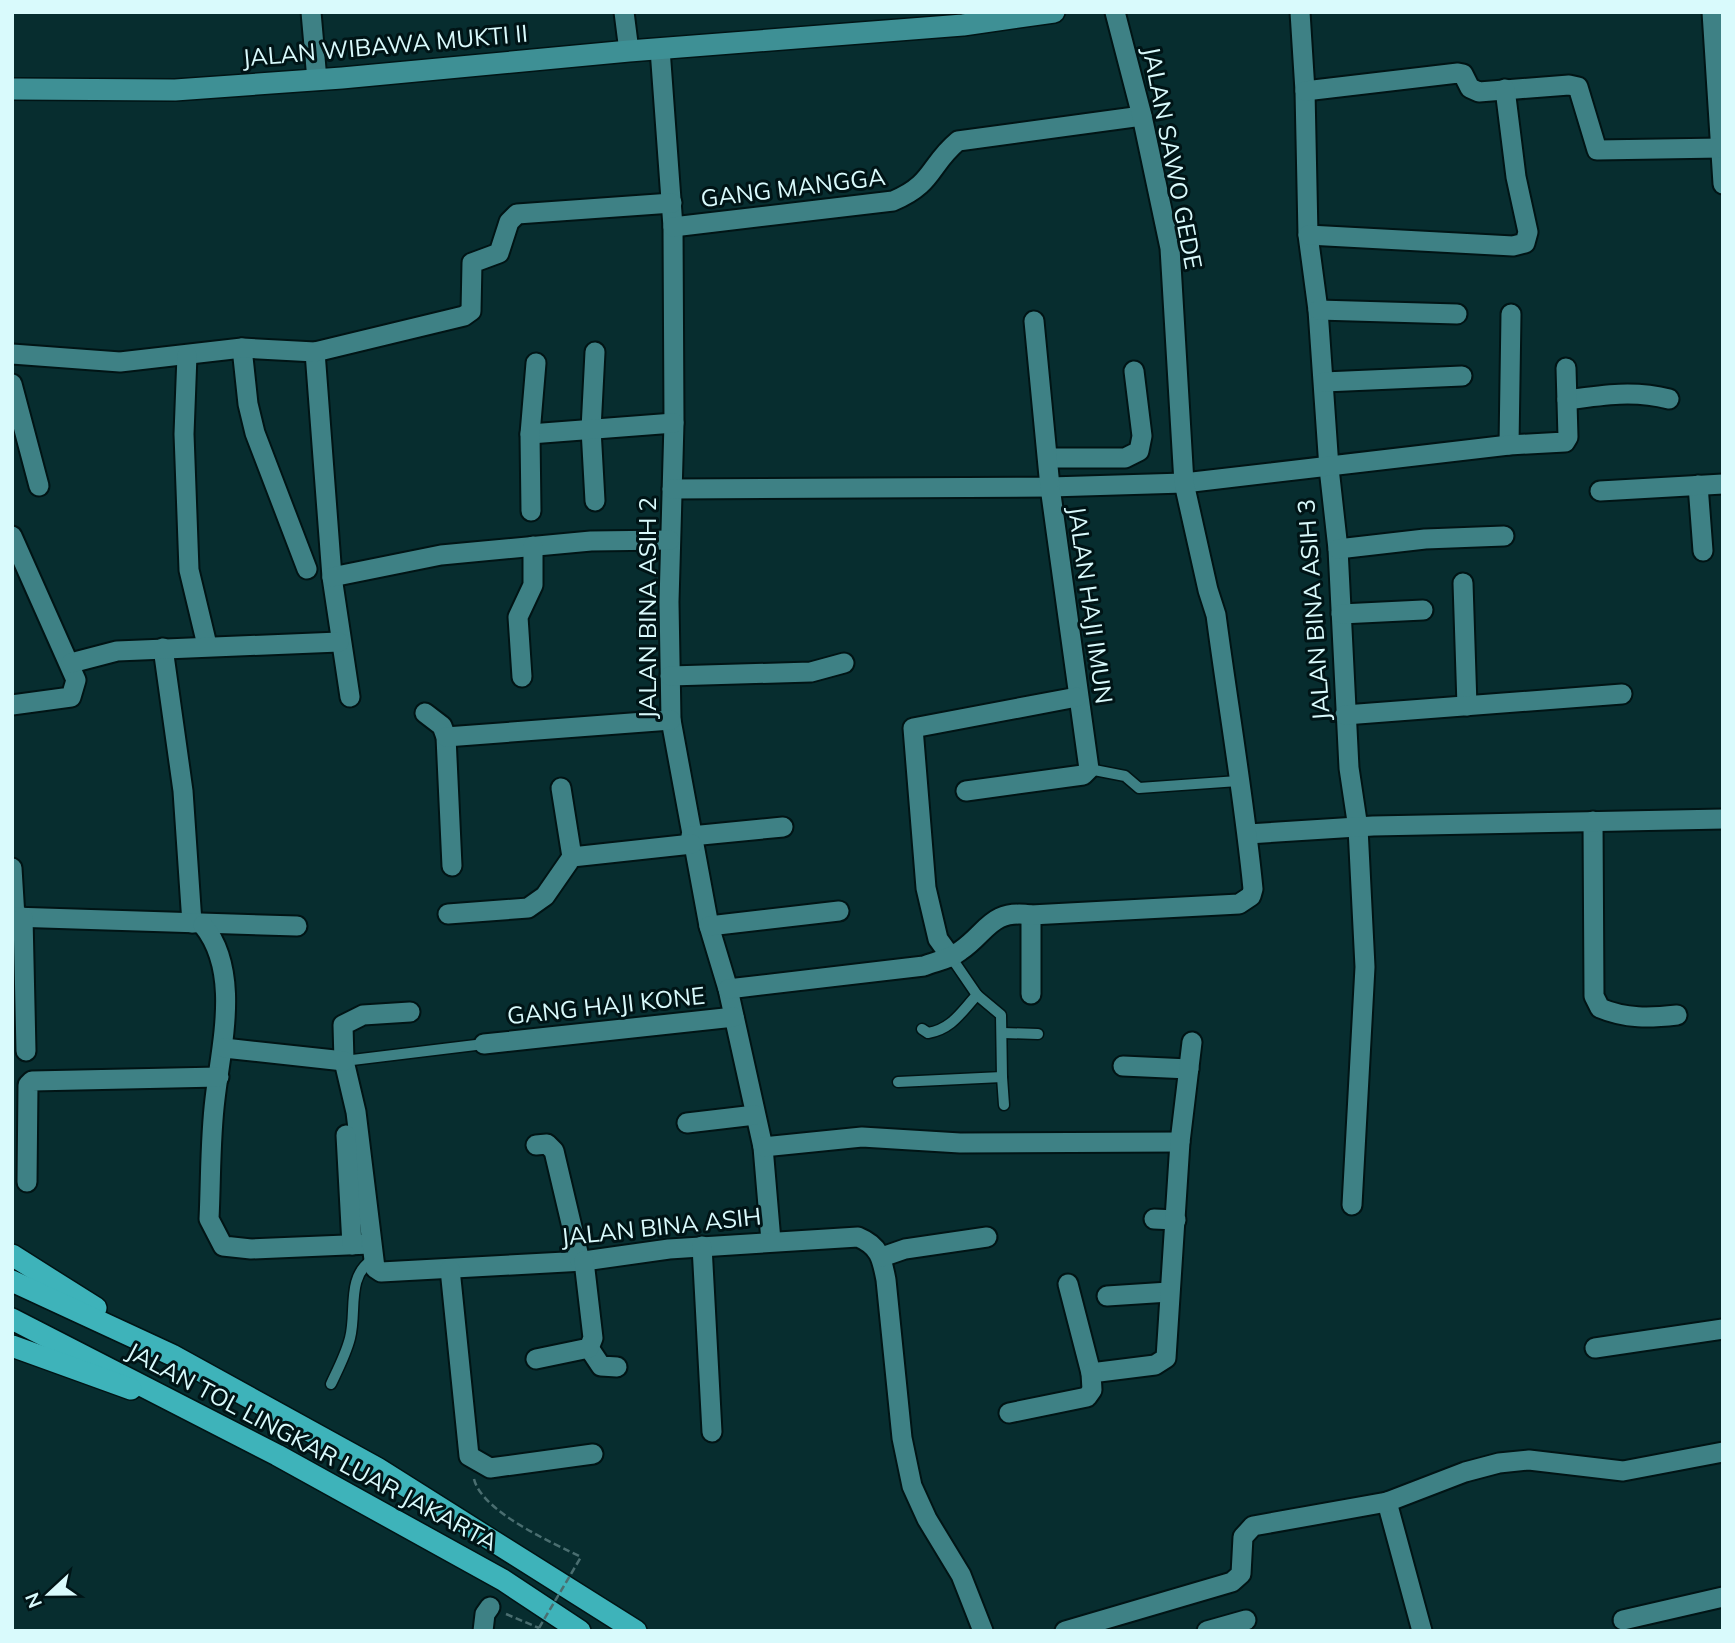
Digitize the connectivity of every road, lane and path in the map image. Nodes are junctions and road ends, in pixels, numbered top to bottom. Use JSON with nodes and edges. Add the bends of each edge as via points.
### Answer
{"nodes":[{"id":1,"x":311,"y":12,"type":"edge"},
{"id":2,"x":624,"y":12,"type":"edge"},
{"id":3,"x":1054,"y":12,"type":"edge"},
{"id":4,"x":1115,"y":12,"type":"edge"},
{"id":5,"x":1300,"y":12,"type":"edge"},
{"id":6,"x":1712,"y":12,"type":"edge"},
{"id":7,"x":660,"y":49,"type":"junction"},
{"id":8,"x":629,"y":51,"type":"junction"},
{"id":9,"x":317,"y":80,"type":"junction"},
{"id":10,"x":12,"y":89,"type":"edge"},
{"id":11,"x":1505,"y":89,"type":"junction"},
{"id":12,"x":1305,"y":91,"type":"junction"},
{"id":13,"x":1142,"y":116,"type":"junction"},
{"id":14,"x":1721,"y":148,"type":"junction"},
{"id":15,"x":1723,"y":184,"type":"edge"},
{"id":16,"x":672,"y":203,"type":"junction"},
{"id":17,"x":673,"y":227,"type":"junction"},
{"id":18,"x":1308,"y":235,"type":"junction"},
{"id":19,"x":1318,"y":310,"type":"junction"},
{"id":20,"x":1457,"y":314,"type":"dead end"},
{"id":21,"x":1511,"y":314,"type":"dead end"},
{"id":22,"x":1034,"y":321,"type":"dead end"},
{"id":23,"x":242,"y":348,"type":"junction"},
{"id":24,"x":315,"y":352,"type":"junction"},
{"id":25,"x":595,"y":352,"type":"dead end"},
{"id":26,"x":12,"y":354,"type":"edge"},
{"id":27,"x":187,"y":355,"type":"junction"},
{"id":28,"x":536,"y":363,"type":"dead end"},
{"id":29,"x":1566,"y":368,"type":"dead end"},
{"id":30,"x":1134,"y":371,"type":"dead end"},
{"id":31,"x":1462,"y":376,"type":"dead end"},
{"id":32,"x":1324,"y":382,"type":"junction"},
{"id":33,"x":12,"y":384,"type":"edge"},
{"id":34,"x":1669,"y":399,"type":"dead end"},
{"id":35,"x":1567,"y":400,"type":"junction"},
{"id":36,"x":674,"y":423,"type":"junction"},
{"id":37,"x":591,"y":429,"type":"junction"},
{"id":38,"x":530,"y":433,"type":"junction"},
{"id":39,"x":1509,"y":444,"type":"junction"},
{"id":40,"x":1049,"y":458,"type":"junction"},
{"id":41,"x":1329,"y":468,"type":"junction"},
{"id":42,"x":1184,"y":483,"type":"junction"},
{"id":43,"x":1723,"y":484,"type":"edge"},
{"id":44,"x":1698,"y":485,"type":"junction"},
{"id":45,"x":38,"y":486,"type":"dead end"},
{"id":46,"x":1050,"y":487,"type":"junction"},
{"id":47,"x":671,"y":489,"type":"junction"},
{"id":48,"x":1600,"y":491,"type":"dead end"},
{"id":49,"x":595,"y":501,"type":"dead end"},
{"id":50,"x":531,"y":510,"type":"dead end"},
{"id":51,"x":12,"y":536,"type":"edge"},
{"id":52,"x":1504,"y":536,"type":"dead end"},
{"id":53,"x":670,"y":540,"type":"junction"},
{"id":54,"x":533,"y":546,"type":"junction"},
{"id":55,"x":1338,"y":549,"type":"junction"},
{"id":56,"x":1703,"y":551,"type":"dead end"},
{"id":57,"x":307,"y":569,"type":"dead end"},
{"id":58,"x":332,"y":577,"type":"junction"},
{"id":59,"x":1463,"y":583,"type":"dead end"},
{"id":60,"x":1423,"y":610,"type":"dead end"},
{"id":61,"x":1341,"y":614,"type":"junction"},
{"id":62,"x":340,"y":642,"type":"junction"},
{"id":63,"x":207,"y":645,"type":"junction"},
{"id":64,"x":163,"y":648,"type":"junction"},
{"id":65,"x":71,"y":663,"type":"junction"},
{"id":66,"x":844,"y":663,"type":"dead end"},
{"id":67,"x":670,"y":676,"type":"junction"},
{"id":68,"x":522,"y":677,"type":"dead end"},
{"id":69,"x":1622,"y":694,"type":"dead end"},
{"id":70,"x":1077,"y":696,"type":"junction"},
{"id":71,"x":350,"y":697,"type":"dead end"},
{"id":72,"x":12,"y":705,"type":"edge"},
{"id":73,"x":1467,"y":706,"type":"junction"},
{"id":74,"x":425,"y":713,"type":"dead end"},
{"id":75,"x":1345,"y":715,"type":"junction"},
{"id":76,"x":671,"y":720,"type":"junction"},
{"id":77,"x":446,"y":737,"type":"junction"},
{"id":78,"x":1089,"y":769,"type":"junction"},
{"id":79,"x":1238,"y":781,"type":"junction"},
{"id":80,"x":561,"y":788,"type":"dead end"},
{"id":81,"x":966,"y":791,"type":"dead end"},
{"id":82,"x":1723,"y":819,"type":"edge"},
{"id":83,"x":1593,"y":821,"type":"junction"},
{"id":84,"x":783,"y":827,"type":"dead end"},
{"id":85,"x":1358,"y":828,"type":"junction"},
{"id":86,"x":1248,"y":834,"type":"junction"},
{"id":87,"x":692,"y":840,"type":"junction"},
{"id":88,"x":572,"y":857,"type":"junction"},
{"id":89,"x":452,"y":866,"type":"dead end"},
{"id":90,"x":12,"y":868,"type":"edge"},
{"id":91,"x":839,"y":911,"type":"dead end"},
{"id":92,"x":448,"y":914,"type":"dead end"},
{"id":93,"x":1031,"y":915,"type":"junction"},
{"id":94,"x":17,"y":917,"type":"edge"},
{"id":95,"x":197,"y":924,"type":"junction"},
{"id":96,"x":297,"y":926,"type":"dead end"},
{"id":97,"x":709,"y":926,"type":"junction"},
{"id":98,"x":951,"y":957,"type":"junction"},
{"id":99,"x":727,"y":989,"type":"junction"},
{"id":100,"x":1031,"y":994,"type":"dead end"},
{"id":101,"x":977,"y":995,"type":"junction"},
{"id":102,"x":410,"y":1012,"type":"dead end"},
{"id":103,"x":1677,"y":1015,"type":"dead end"},
{"id":104,"x":734,"y":1017,"type":"junction"},
{"id":105,"x":922,"y":1029,"type":"dead end"},
{"id":106,"x":1003,"y":1033,"type":"junction"},
{"id":107,"x":1038,"y":1034,"type":"dead end"},
{"id":108,"x":1192,"y":1042,"type":"dead end"},
{"id":109,"x":484,"y":1044,"type":"joint"},
{"id":110,"x":224,"y":1048,"type":"junction"},
{"id":111,"x":26,"y":1051,"type":"dead end"},
{"id":112,"x":344,"y":1061,"type":"junction"},
{"id":113,"x":1123,"y":1066,"type":"dead end"},
{"id":114,"x":1189,"y":1069,"type":"junction"},
{"id":115,"x":219,"y":1077,"type":"junction"},
{"id":116,"x":1002,"y":1077,"type":"junction"},
{"id":117,"x":898,"y":1082,"type":"dead end"},
{"id":118,"x":343,"y":1083,"type":"dead end"},
{"id":119,"x":21,"y":1101,"type":"edge"},
{"id":120,"x":1004,"y":1105,"type":"dead end"},
{"id":121,"x":755,"y":1115,"type":"junction"},
{"id":122,"x":687,"y":1123,"type":"dead end"},
{"id":123,"x":1180,"y":1142,"type":"junction"},
{"id":124,"x":536,"y":1145,"type":"dead end"},
{"id":125,"x":763,"y":1146,"type":"junction"},
{"id":126,"x":27,"y":1182,"type":"dead end"},
{"id":127,"x":1352,"y":1205,"type":"dead end"},
{"id":128,"x":1154,"y":1219,"type":"dead end"},
{"id":129,"x":1176,"y":1220,"type":"junction"},
{"id":130,"x":987,"y":1237,"type":"dead end"},
{"id":131,"x":771,"y":1241,"type":"junction"},
{"id":132,"x":702,"y":1246,"type":"junction"},
{"id":133,"x":365,"y":1250,"type":"junction"},
{"id":134,"x":12,"y":1255,"type":"edge"},
{"id":135,"x":882,"y":1256,"type":"junction"},
{"id":136,"x":582,"y":1261,"type":"junction"},
{"id":137,"x":450,"y":1269,"type":"junction"},
{"id":138,"x":12,"y":1281,"type":"edge"},
{"id":139,"x":1068,"y":1284,"type":"dead end"},
{"id":140,"x":1169,"y":1292,"type":"junction"},
{"id":141,"x":1107,"y":1296,"type":"dead end"},
{"id":142,"x":12,"y":1320,"type":"edge"},
{"id":143,"x":1723,"y":1329,"type":"edge"},
{"id":144,"x":12,"y":1346,"type":"edge"},
{"id":145,"x":589,"y":1348,"type":"junction"},
{"id":146,"x":1595,"y":1348,"type":"dead end"},
{"id":147,"x":172,"y":1355,"type":"junction"},
{"id":148,"x":536,"y":1359,"type":"dead end"},
{"id":149,"x":617,"y":1367,"type":"dead end"},
{"id":150,"x":1091,"y":1373,"type":"junction"},
{"id":151,"x":331,"y":1384,"type":"dead end"},
{"id":152,"x":192,"y":1409,"type":"junction"},
{"id":153,"x":1009,"y":1413,"type":"dead end"},
{"id":154,"x":712,"y":1432,"type":"dead end"},
{"id":155,"x":1723,"y":1452,"type":"edge"},
{"id":156,"x":593,"y":1454,"type":"dead end"},
{"id":157,"x":469,"y":1456,"type":"junction"},
{"id":158,"x":1387,"y":1502,"type":"junction"},
{"id":159,"x":1723,"y":1597,"type":"edge"},
{"id":160,"x":490,"y":1607,"type":"joint"},
{"id":161,"x":1246,"y":1620,"type":"dead end"},
{"id":162,"x":1623,"y":1620,"type":"dead end"},
{"id":163,"x":483,"y":1631,"type":"edge"},
{"id":164,"x":580,"y":1631,"type":"edge"},
{"id":165,"x":636,"y":1631,"type":"edge"},
{"id":166,"x":983,"y":1631,"type":"edge"},
{"id":167,"x":1065,"y":1631,"type":"edge"},
{"id":168,"x":1206,"y":1631,"type":"edge"},
{"id":169,"x":1422,"y":1631,"type":"edge"}],
"edges":[{"from":1,"to":9,"type":"street"},
{"from":2,"to":8,"type":"street"},
{"from":3,"to":7,"type":"main road","name":"JALAN WIBAWA MUKTI II","via":[[963,25]]},
{"from":4,"to":13,"type":"street","name":"JALAN SAWO GEDE"},
{"from":5,"to":12,"type":"street","name":"JALAN BINA ASIH 3"},
{"from":6,"to":14,"type":"street"},
{"from":7,"to":8,"type":"main road","name":"JALAN WIBAWA MUKTI II"},
{"from":7,"to":16,"type":"street","name":"JALAN BINA ASIH 2"},
{"from":8,"to":9,"type":"main road","name":"JALAN WIBAWA MUKTI II"},
{"from":9,"to":10,"type":"main road","name":"JALAN WIBAWA MUKTI II","via":[[175,90]]},
{"from":11,"to":12,"type":"street","via":[[1474,91],[1458,73]]},
{"from":11,"to":14,"type":"street","via":[[1578,87],[1597,150]]},
{"from":11,"to":18,"type":"street","via":[[1528,232],[1525,243]]},
{"from":12,"to":18,"type":"street","name":"JALAN BINA ASIH 3"},
{"from":13,"to":17,"type":"street","name":"GANG MANGGA","via":[[958,141],[916,191],[893,201]]},
{"from":13,"to":42,"type":"street","name":"JALAN SAWO GEDE","via":[[1170,248]]},
{"from":14,"to":15,"type":"street"},
{"from":16,"to":17,"type":"street","name":"JALAN BINA ASIH 2"},
{"from":16,"to":24,"type":"street","via":[[517,214],[509,222],[499,253],[472,263],[471,311],[464,316]]},
{"from":17,"to":36,"type":"street","name":"JALAN BINA ASIH 2"},
{"from":18,"to":19,"type":"street","name":"JALAN BINA ASIH 3"},
{"from":19,"to":20,"type":"street"},
{"from":19,"to":32,"type":"street","name":"JALAN BINA ASIH 3"},
{"from":21,"to":39,"type":"street"},
{"from":22,"to":40,"type":"street","name":"JALAN HAJI IMUN"},
{"from":23,"to":24,"type":"street"},
{"from":23,"to":27,"type":"street"},
{"from":23,"to":57,"type":"street","via":[[255,433]]},
{"from":24,"to":58,"type":"street"},
{"from":25,"to":37,"type":"street"},
{"from":26,"to":27,"type":"street","via":[[120,362]]},
{"from":27,"to":63,"type":"street","via":[[188,570]]},
{"from":28,"to":38,"type":"street"},
{"from":29,"to":35,"type":"street"},
{"from":30,"to":40,"type":"street","via":[[1142,436],[1139,451],[1125,458]]},
{"from":31,"to":32,"type":"street"},
{"from":32,"to":41,"type":"street","name":"JALAN BINA ASIH 3"},
{"from":33,"to":45,"type":"street"},
{"from":34,"to":35,"type":"street","via":[[1613,393]]},
{"from":35,"to":39,"type":"street","via":[[1565,442]]},
{"from":36,"to":37,"type":"street"},
{"from":36,"to":47,"type":"street","name":"JALAN BINA ASIH 2"},
{"from":37,"to":38,"type":"street"},
{"from":37,"to":49,"type":"street"},
{"from":38,"to":50,"type":"street"},
{"from":39,"to":41,"type":"street"},
{"from":40,"to":46,"type":"street","name":"JALAN HAJI IMUN"},
{"from":41,"to":42,"type":"street"},
{"from":41,"to":55,"type":"street","name":"JALAN BINA ASIH 3"},
{"from":42,"to":46,"type":"street"},
{"from":42,"to":79,"type":"street","name":"JALAN SAWO GEDE","via":[[1216,615]]},
{"from":43,"to":44,"type":"street"},
{"from":44,"to":48,"type":"street"},
{"from":44,"to":56,"type":"street"},
{"from":46,"to":47,"type":"street"},
{"from":46,"to":70,"type":"street","name":"JALAN HAJI IMUN"},
{"from":47,"to":53,"type":"street","name":"JALAN BINA ASIH 2"},
{"from":51,"to":65,"type":"street"},
{"from":52,"to":55,"type":"street"},
{"from":53,"to":54,"type":"street"},
{"from":53,"to":67,"type":"street","name":"JALAN BINA ASIH 2"},
{"from":54,"to":58,"type":"street","via":[[440,555]]},
{"from":54,"to":68,"type":"street","via":[[533,585],[518,617]]},
{"from":55,"to":61,"type":"street","name":"JALAN BINA ASIH 3"},
{"from":58,"to":62,"type":"street"},
{"from":59,"to":73,"type":"street"},
{"from":60,"to":61,"type":"street"},
{"from":61,"to":75,"type":"street","name":"JALAN BINA ASIH 3"},
{"from":62,"to":63,"type":"street"},
{"from":62,"to":71,"type":"street"},
{"from":63,"to":64,"type":"street"},
{"from":64,"to":65,"type":"street","via":[[117,651]]},
{"from":64,"to":95,"type":"street"},
{"from":65,"to":72,"type":"street","via":[[76,680],[71,696]]},
{"from":66,"to":67,"type":"street","via":[[803,672]]},
{"from":67,"to":76,"type":"street","name":"JALAN BINA ASIH 2"},
{"from":69,"to":73,"type":"street"},
{"from":70,"to":78,"type":"street","name":"JALAN HAJI IMUN"},
{"from":70,"to":98,"type":"street","via":[[913,728],[926,888],[938,939]]},
{"from":73,"to":75,"type":"street"},
{"from":74,"to":77,"type":"street","via":[[442,726]]},
{"from":75,"to":85,"type":"street","name":"JALAN BINA ASIH 3"},
{"from":76,"to":77,"type":"street"},
{"from":76,"to":87,"type":"street","name":"JALAN BINA ASIH 2"},
{"from":77,"to":89,"type":"street"},
{"from":78,"to":79,"type":"lane","via":[[1125,776],[1139,788]]},
{"from":78,"to":81,"type":"street","via":[[1083,775]]},
{"from":79,"to":86,"type":"street","name":"JALAN SAWO GEDE"},
{"from":80,"to":88,"type":"street"},
{"from":82,"to":83,"type":"street"},
{"from":83,"to":85,"type":"street"},
{"from":83,"to":103,"type":"street","via":[[1594,996],[1600,1008],[1623,1016]]},
{"from":84,"to":87,"type":"street"},
{"from":85,"to":86,"type":"street"},
{"from":85,"to":127,"type":"street","name":"JALAN BINA ASIH 3","via":[[1365,990]]},
{"from":86,"to":93,"type":"street","name":"JALAN SAWO GEDE","via":[[1253,889],[1239,904]]},
{"from":87,"to":88,"type":"street"},
{"from":87,"to":97,"type":"street","name":"JALAN BINA ASIH 2"},
{"from":88,"to":92,"type":"street","via":[[545,896],[528,908]]},
{"from":90,"to":94,"type":"street"},
{"from":91,"to":97,"type":"street"},
{"from":93,"to":98,"type":"street","name":"JALAN SAWO GEDE","via":[[1001,916]]},
{"from":93,"to":100,"type":"street"},
{"from":94,"to":95,"type":"street"},
{"from":94,"to":111,"type":"street"},
{"from":95,"to":96,"type":"street"},
{"from":95,"to":110,"type":"street","via":[[217,949]]},
{"from":97,"to":99,"type":"street","name":"JALAN BINA ASIH 2"},
{"from":98,"to":99,"type":"street","via":[[924,965]]},
{"from":98,"to":101,"type":"lane"},
{"from":99,"to":104,"type":"street","name":"JALAN BINA ASIH 2"},
{"from":101,"to":105,"type":"lane","via":[[942,1031],[928,1034]]},
{"from":101,"to":106,"type":"lane","via":[[1001,1015]]},
{"from":102,"to":112,"type":"street","via":[[363,1014],[346,1020]]},
{"from":104,"to":109,"type":"street","name":"GANG HAJI KONE"},
{"from":104,"to":121,"type":"street","name":"JALAN BINA ASIH 2"},
{"from":106,"to":107,"type":"lane"},
{"from":106,"to":116,"type":"lane"},
{"from":108,"to":114,"type":"street"},
{"from":109,"to":112,"type":"lane"},
{"from":110,"to":112,"type":"street"},
{"from":110,"to":115,"type":"street"},
{"from":112,"to":133,"type":"street","via":[[356,1112]]},
{"from":113,"to":114,"type":"street"},
{"from":114,"to":123,"type":"street"},
{"from":115,"to":119,"type":"street","via":[[36,1080]]},
{"from":115,"to":133,"type":"street","via":[[209,1219],[223,1246]]},
{"from":116,"to":117,"type":"lane"},
{"from":116,"to":120,"type":"lane"},
{"from":118,"to":133,"type":"street"},
{"from":119,"to":126,"type":"street"},
{"from":121,"to":122,"type":"street"},
{"from":121,"to":125,"type":"street","name":"JALAN BINA ASIH 2"},
{"from":123,"to":125,"type":"street","via":[[960,1143],[862,1137]]},
{"from":123,"to":129,"type":"street"},
{"from":124,"to":136,"type":"street","via":[[547,1144],[554,1151]]},
{"from":125,"to":131,"type":"street","name":"JALAN BINA ASIH 2"},
{"from":128,"to":129,"type":"street"},
{"from":129,"to":140,"type":"street"},
{"from":130,"to":135,"type":"street"},
{"from":131,"to":132,"type":"street","name":"JALAN BINA ASIH"},
{"from":131,"to":135,"type":"street","name":"JALAN BINA ASIH","via":[[858,1237],[870,1242]]},
{"from":132,"to":136,"type":"street","name":"JALAN BINA ASIH"},
{"from":132,"to":154,"type":"street"},
{"from":133,"to":137,"type":"street","name":"JALAN BINA ASIH","via":[[381,1272]]},
{"from":133,"to":151,"type":"lane","via":[[356,1279],[350,1340]]},
{"from":134,"to":147,"type":"highway"},
{"from":135,"to":166,"type":"street","via":[[901,1438],[912,1486],[961,1575]]},
{"from":136,"to":137,"type":"street","name":"JALAN BINA ASIH"},
{"from":136,"to":145,"type":"street","via":[[593,1338]]},
{"from":137,"to":157,"type":"street"},
{"from":138,"to":147,"type":"highway","name":"JALAN TOL LINGKAR LUAR JAKARTA"},
{"from":139,"to":150,"type":"street"},
{"from":140,"to":141,"type":"street"},
{"from":140,"to":150,"type":"street","via":[[1166,1358],[1155,1365]]},
{"from":142,"to":152,"type":"highway","name":"JALAN TOL LINGKAR LUAR JAKARTA"},
{"from":143,"to":146,"type":"street"},
{"from":144,"to":152,"type":"highway"},
{"from":145,"to":148,"type":"street"},
{"from":145,"to":149,"type":"street","via":[[601,1366]]},
{"from":147,"to":165,"type":"highway","name":"JALAN TOL LINGKAR LUAR JAKARTA","via":[[377,1468]]},
{"from":150,"to":153,"type":"street","via":[[1092,1390],[1087,1397]]},
{"from":152,"to":164,"type":"highway","name":"JALAN TOL LINGKAR LUAR JAKARTA","via":[[503,1580]]},
{"from":155,"to":158,"type":"street","via":[[1623,1471],[1529,1460],[1499,1463]]},
{"from":156,"to":157,"type":"street","via":[[490,1468]]},
{"from":157,"to":160,"type":"path","bridge":true,"via":[[477,1489],[488,1501],[534,1534],[581,1557],[540,1628]]},
{"from":158,"to":167,"type":"street","via":[[1253,1526],[1243,1537],[1241,1574],[1232,1582]]},
{"from":158,"to":169,"type":"street"},
{"from":159,"to":162,"type":"street"},
{"from":160,"to":163,"type":"street"},
{"from":161,"to":168,"type":"street"}]}
